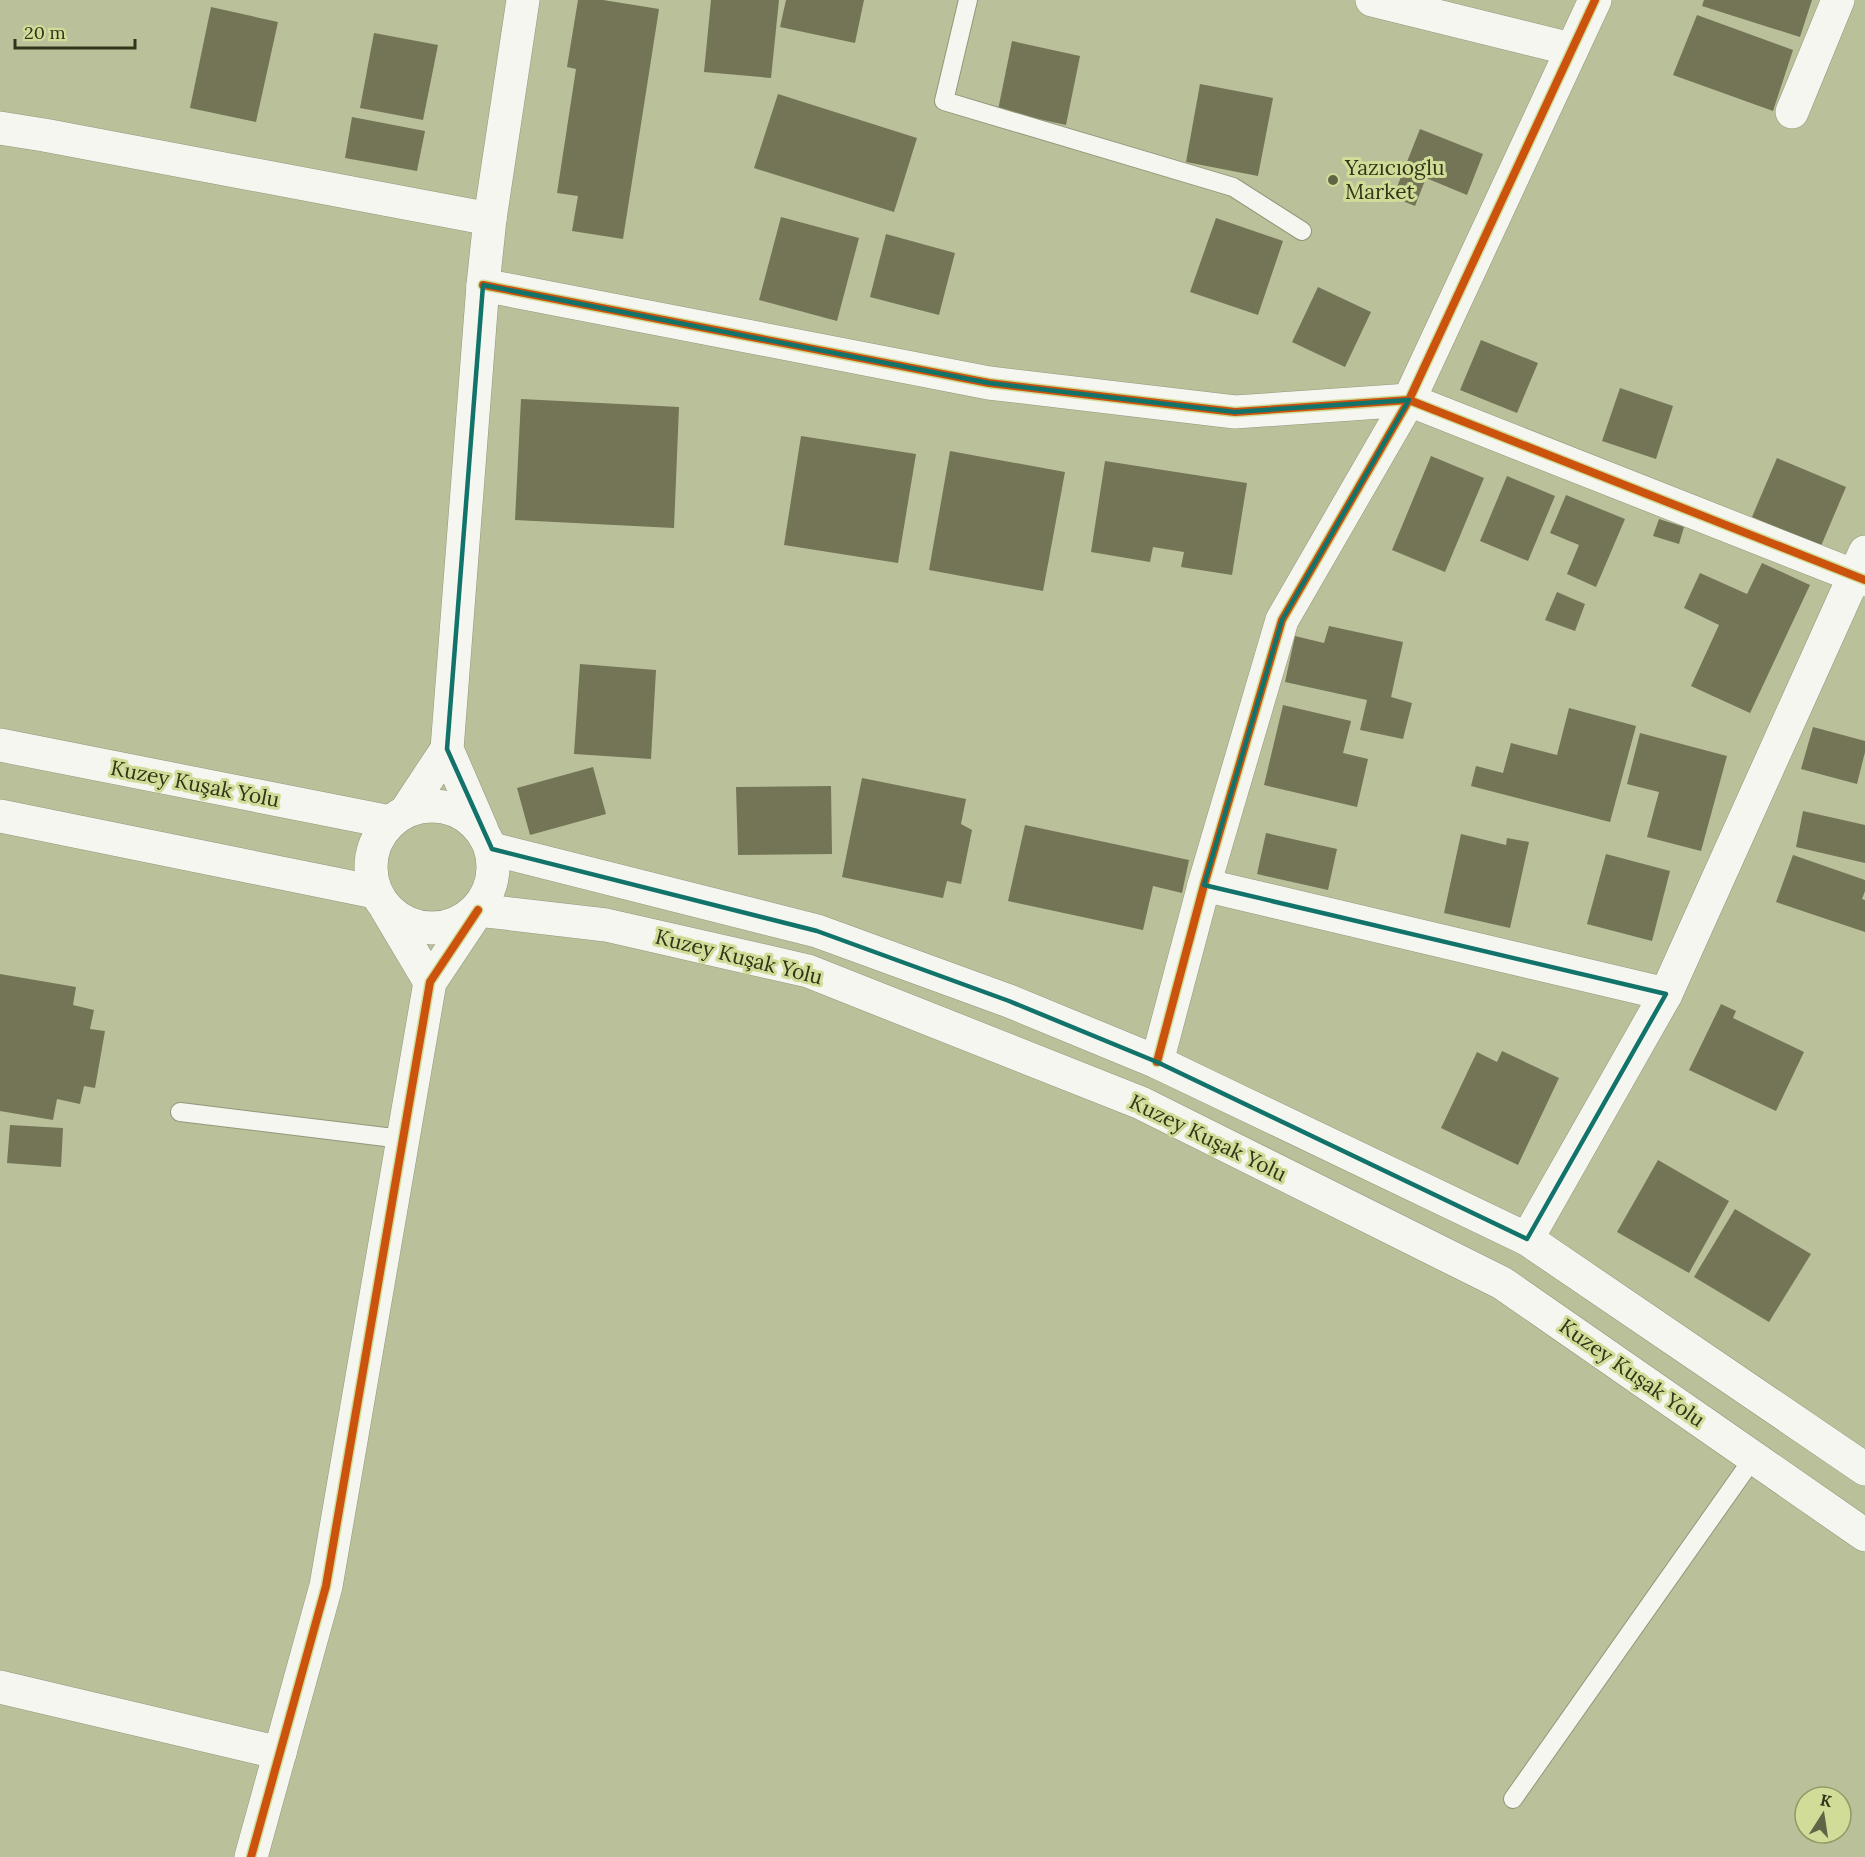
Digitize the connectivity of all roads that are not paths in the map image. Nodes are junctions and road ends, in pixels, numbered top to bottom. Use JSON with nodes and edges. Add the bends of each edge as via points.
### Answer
{"nodes":[{"id":1,"x":523,"y":0,"type":"edge"},
{"id":2,"x":968,"y":0,"type":"edge"},
{"id":3,"x":1372,"y":0,"type":"edge"},
{"id":4,"x":1595,"y":0,"type":"edge"},
{"id":5,"x":1838,"y":0,"type":"edge"},
{"id":6,"x":1571,"y":49,"type":"junction"},
{"id":7,"x":1792,"y":112,"type":"dead end"},
{"id":8,"x":0,"y":128,"type":"edge"},
{"id":9,"x":490,"y":219,"type":"junction"},
{"id":10,"x":1302,"y":231,"type":"dead end"},
{"id":11,"x":483,"y":285,"type":"junction"},
{"id":12,"x":1408,"y":400,"type":"junction"},
{"id":13,"x":1861,"y":569,"type":"edge"},
{"id":14,"x":0,"y":745,"type":"edge"},
{"id":15,"x":447,"y":749,"type":"junction"},
{"id":16,"x":0,"y":816,"type":"edge"},
{"id":17,"x":398,"y":816,"type":"junction"},
{"id":18,"x":487,"y":840,"type":"junction"},
{"id":19,"x":1204,"y":885,"type":"junction"},
{"id":20,"x":380,"y":900,"type":"junction"},
{"id":21,"x":478,"y":910,"type":"junction"},
{"id":22,"x":532,"y":916,"type":"junction"},
{"id":23,"x":430,"y":982,"type":"junction"},
{"id":24,"x":1666,"y":994,"type":"junction"},
{"id":25,"x":1157,"y":1062,"type":"junction"},
{"id":26,"x":180,"y":1112,"type":"dead end"},
{"id":27,"x":402,"y":1139,"type":"junction"},
{"id":28,"x":1527,"y":1239,"type":"junction"},
{"id":29,"x":1754,"y":1457,"type":"junction"},
{"id":30,"x":1865,"y":1468,"type":"edge"},
{"id":31,"x":1865,"y":1535,"type":"edge"},
{"id":32,"x":0,"y":1687,"type":"edge"},
{"id":33,"x":280,"y":1753,"type":"junction"},
{"id":34,"x":1513,"y":1799,"type":"dead end"},
{"id":35,"x":251,"y":1857,"type":"edge"}],
"edges":[{"from":1,"to":9,"type":"street"},
{"from":2,"to":10,"type":"lane","via":[[944,101],[1233,187]]},
{"from":3,"to":6,"type":"street"},
{"from":4,"to":6,"type":"street"},
{"from":5,"to":7,"type":"street"},
{"from":6,"to":12,"type":"street"},
{"from":8,"to":9,"type":"street"},
{"from":9,"to":11,"type":"street"},
{"from":11,"to":12,"type":"street","via":[[1001,384],[1235,412]]},
{"from":11,"to":15,"type":"street"},
{"from":12,"to":13,"type":"street"},
{"from":12,"to":19,"type":"street","via":[[1282,620]]},
{"from":13,"to":24,"type":"street"},
{"from":14,"to":17,"type":"street","name":"Kuzey Kuşak Yolu"},
{"from":15,"to":17,"type":"street"},
{"from":15,"to":18,"type":"street"},
{"from":16,"to":20,"type":"street"},
{"from":17,"to":18,"type":"street","via":[[425,806],[447,807],[466,816]]},
{"from":17,"to":20,"type":"street","via":[[378,837],[371,854],[370,874]]},
{"from":18,"to":21,"type":"street","via":[[494,870],[489,892]]},
{"from":18,"to":25,"type":"street","name":"Kuzey Kuşak Yolu","via":[[817,932],[1009,1001]]},
{"from":19,"to":24,"type":"street"},
{"from":19,"to":25,"type":"street"},
{"from":20,"to":21,"type":"street","via":[[400,921],[419,928],[440,929]]},
{"from":20,"to":23,"type":"street"},
{"from":21,"to":22,"type":"street","name":"Kuzey Kuşak Yolu"},
{"from":21,"to":23,"type":"street"},
{"from":22,"to":23,"type":"street","via":[[493,930],[471,944]]},
{"from":22,"to":29,"type":"street","name":"Kuzey Kuşak Yolu","via":[[606,925],[808,971],[1141,1103],[1502,1282]]},
{"from":23,"to":27,"type":"street"},
{"from":24,"to":28,"type":"street"},
{"from":25,"to":28,"type":"street","name":"Kuzey Kuşak Yolu"},
{"from":26,"to":27,"type":"lane"},
{"from":27,"to":33,"type":"street","via":[[326,1586]]},
{"from":28,"to":30,"type":"street","name":"Kuzey Kuşak Yolu"},
{"from":29,"to":31,"type":"street","name":"Kuzey Kuşak Yolu"},
{"from":29,"to":34,"type":"lane"},
{"from":32,"to":33,"type":"street"},
{"from":33,"to":35,"type":"street"}]}
